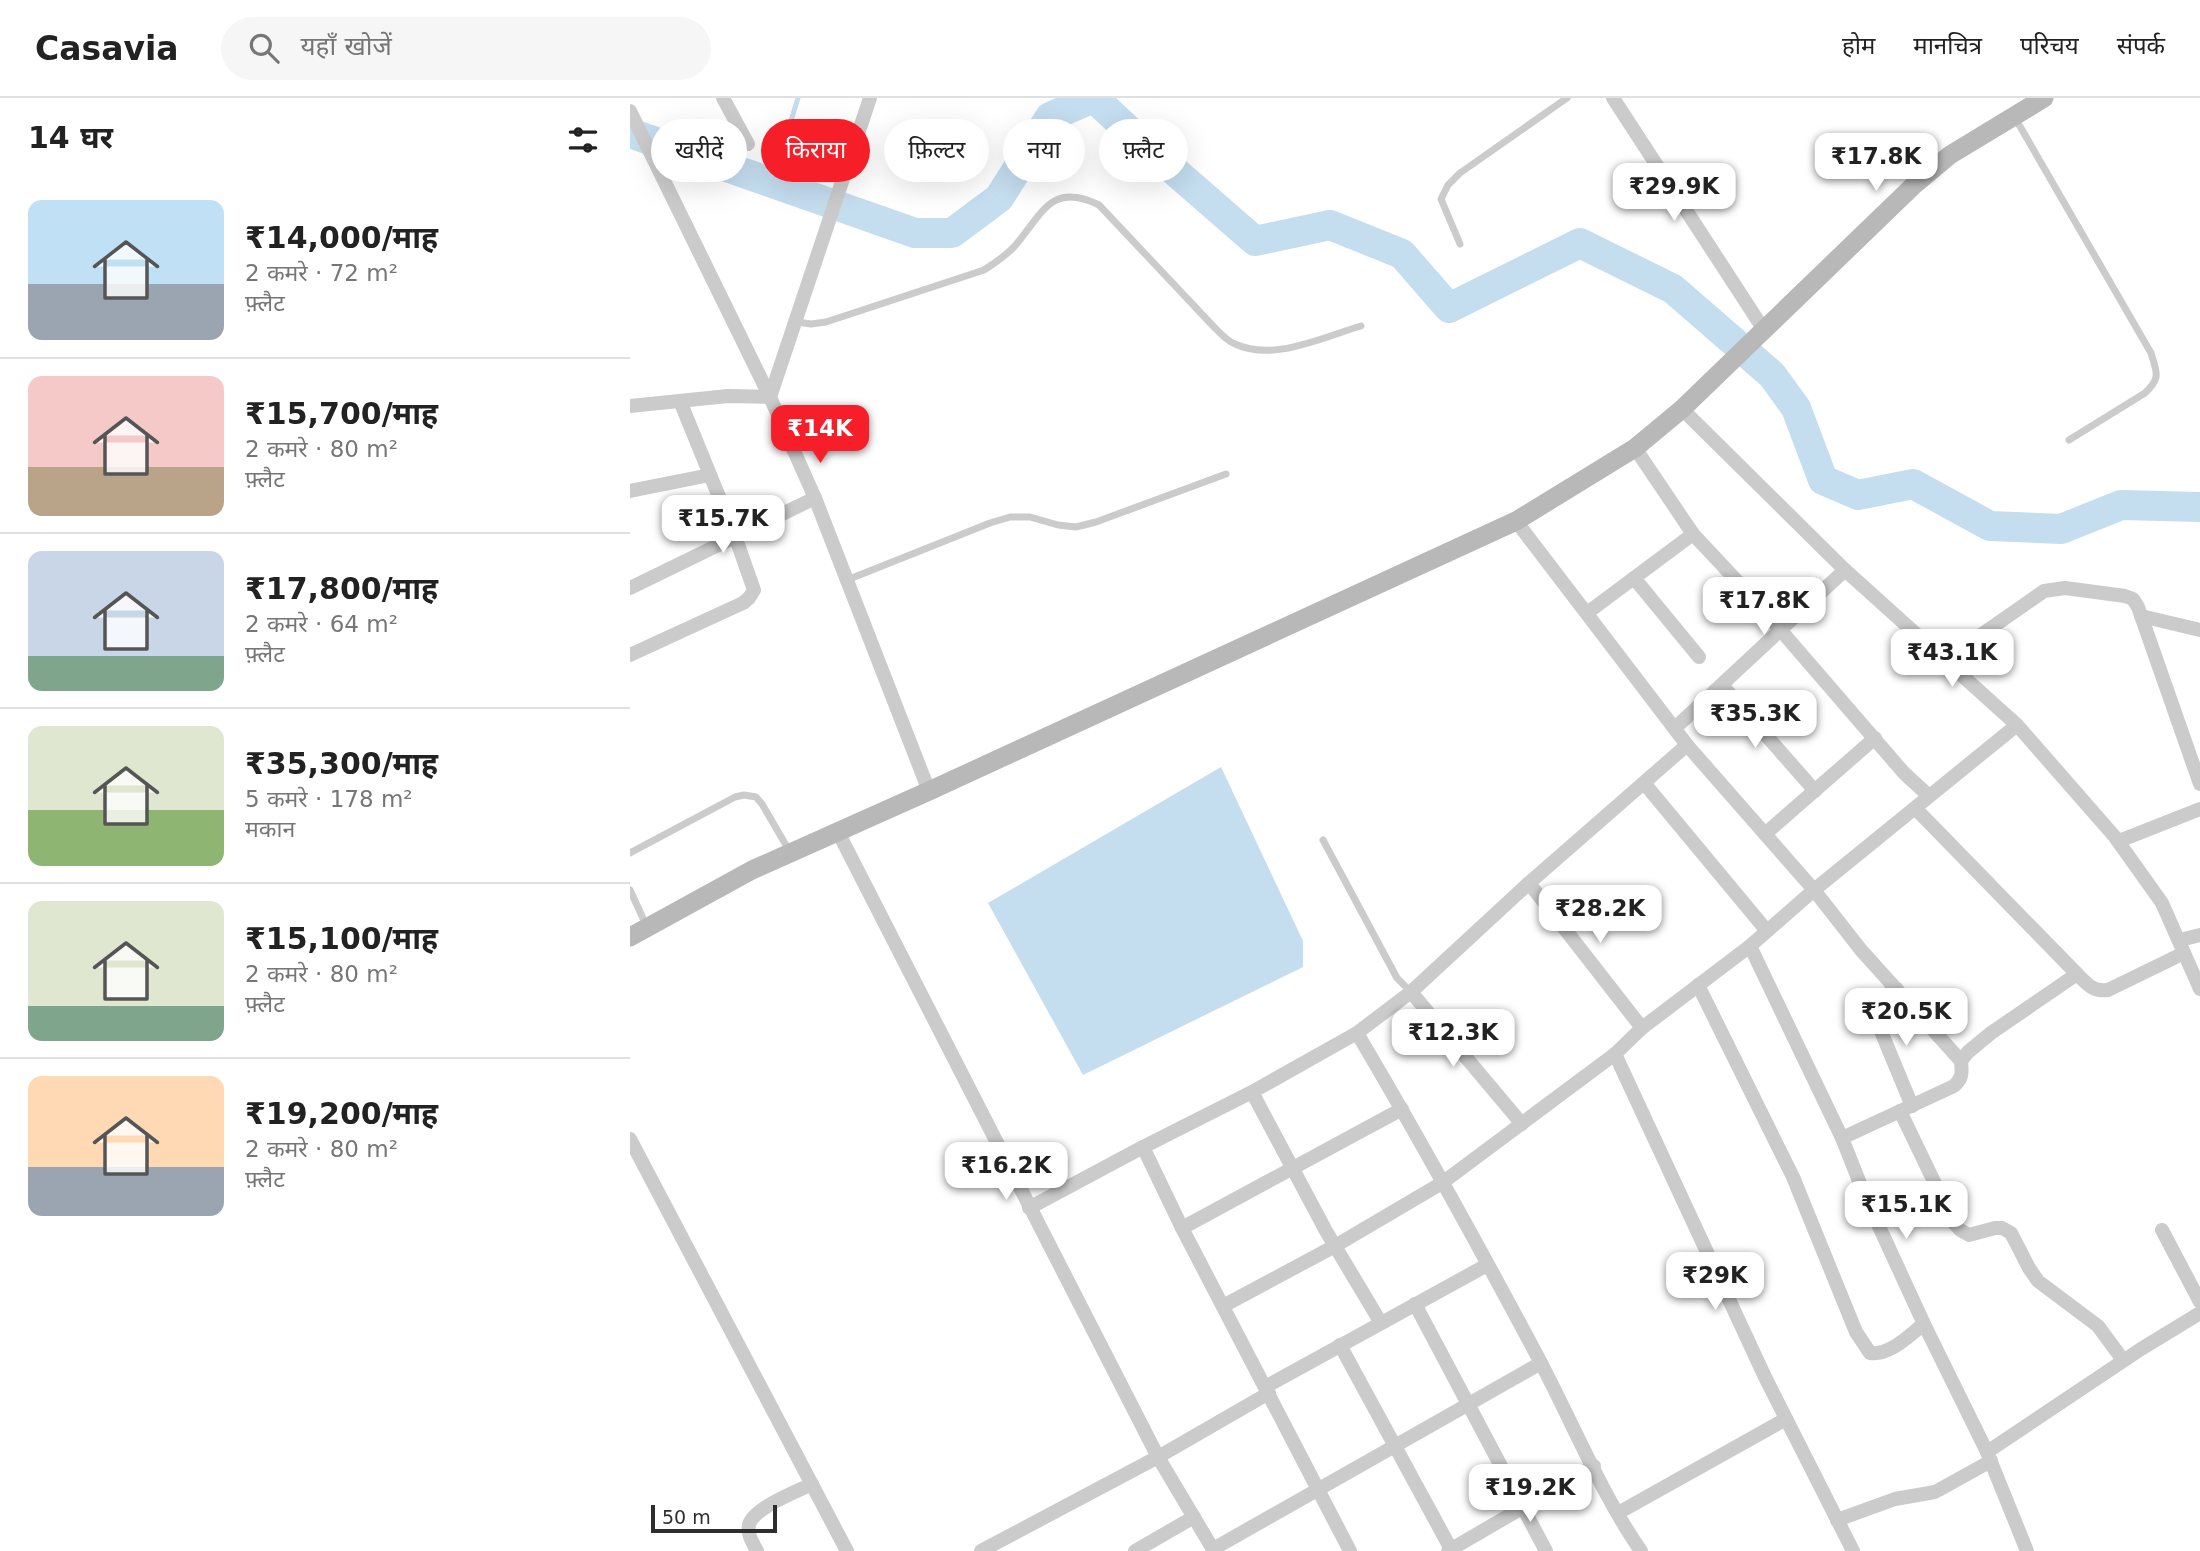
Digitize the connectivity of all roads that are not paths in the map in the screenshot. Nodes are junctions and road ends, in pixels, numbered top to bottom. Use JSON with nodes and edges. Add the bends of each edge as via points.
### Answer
{"nodes":[{"id":1,"x":723,"y":98,"type":"edge"},
{"id":2,"x":870,"y":98,"type":"edge"},
{"id":3,"x":1567,"y":98,"type":"edge"},
{"id":4,"x":1613,"y":98,"type":"edge"},
{"id":5,"x":2044,"y":98,"type":"edge"},
{"id":6,"x":630,"y":111,"type":"edge"},
{"id":7,"x":2014,"y":116,"type":"junction"},
{"id":8,"x":748,"y":144,"type":"dead end"},
{"id":9,"x":1460,"y":243,"type":"dead end"},
{"id":10,"x":797,"y":322,"type":"junction"},
{"id":11,"x":1361,"y":326,"type":"dead end"},
{"id":12,"x":1758,"y":336,"type":"junction"},
{"id":13,"x":771,"y":397,"type":"junction"},
{"id":14,"x":680,"y":401,"type":"junction"},
{"id":15,"x":630,"y":406,"type":"edge"},
{"id":16,"x":1682,"y":409,"type":"junction"},
{"id":17,"x":2068,"y":440,"type":"dead end"},
{"id":18,"x":1634,"y":448,"type":"junction"},
{"id":19,"x":1226,"y":474,"type":"dead end"},
{"id":20,"x":710,"y":475,"type":"junction"},
{"id":21,"x":630,"y":491,"type":"edge"},
{"id":22,"x":815,"y":498,"type":"junction"},
{"id":23,"x":1516,"y":522,"type":"junction"},
{"id":24,"x":1693,"y":534,"type":"junction"},
{"id":25,"x":735,"y":536,"type":"junction"},
{"id":26,"x":1844,"y":570,"type":"junction"},
{"id":27,"x":1634,"y":578,"type":"junction"},
{"id":28,"x":847,"y":580,"type":"junction"},
{"id":29,"x":630,"y":588,"type":"edge"},
{"id":30,"x":1587,"y":613,"type":"junction"},
{"id":31,"x":2141,"y":616,"type":"junction"},
{"id":32,"x":2200,"y":630,"type":"edge"},
{"id":33,"x":1782,"y":631,"type":"junction"},
{"id":34,"x":630,"y":655,"type":"edge"},
{"id":35,"x":1699,"y":657,"type":"dead end"},
{"id":36,"x":1945,"y":660,"type":"junction"},
{"id":37,"x":1722,"y":685,"type":"junction"},
{"id":38,"x":2017,"y":724,"type":"junction"},
{"id":39,"x":1675,"y":728,"type":"junction"},
{"id":40,"x":1875,"y":738,"type":"junction"},
{"id":41,"x":1687,"y":744,"type":"junction"},
{"id":42,"x":1644,"y":783,"type":"junction"},
{"id":43,"x":2200,"y":784,"type":"edge"},
{"id":44,"x":929,"y":791,"type":"junction"},
{"id":45,"x":1815,"y":791,"type":"junction"},
{"id":46,"x":1929,"y":796,"type":"junction"},
{"id":47,"x":1915,"y":808,"type":"junction"},
{"id":48,"x":2198,"y":814,"type":"edge"},
{"id":49,"x":838,"y":832,"type":"junction"},
{"id":50,"x":1765,"y":834,"type":"junction"},
{"id":51,"x":1323,"y":840,"type":"dead end"},
{"id":52,"x":2119,"y":841,"type":"junction"},
{"id":53,"x":630,"y":853,"type":"edge"},
{"id":54,"x":790,"y":853,"type":"junction"},
{"id":55,"x":1529,"y":883,"type":"junction"},
{"id":56,"x":630,"y":890,"type":"edge"},
{"id":57,"x":1814,"y":890,"type":"junction"},
{"id":58,"x":648,"y":927,"type":"junction"},
{"id":59,"x":1767,"y":931,"type":"junction"},
{"id":60,"x":2200,"y":935,"type":"edge"},
{"id":61,"x":630,"y":937,"type":"edge"},
{"id":62,"x":1750,"y":946,"type":"junction"},
{"id":63,"x":2182,"y":946,"type":"junction"},
{"id":64,"x":2077,"y":974,"type":"junction"},
{"id":65,"x":1698,"y":985,"type":"junction"},
{"id":66,"x":1897,"y":989,"type":"junction"},
{"id":67,"x":2200,"y":989,"type":"edge"},
{"id":68,"x":1411,"y":992,"type":"junction"},
{"id":69,"x":1642,"y":1028,"type":"junction"},
{"id":70,"x":1357,"y":1033,"type":"junction"},
{"id":71,"x":1615,"y":1054,"type":"junction"},
{"id":72,"x":1961,"y":1060,"type":"junction"},
{"id":73,"x":1252,"y":1092,"type":"junction"},
{"id":74,"x":1402,"y":1109,"type":"junction"},
{"id":75,"x":1906,"y":1109,"type":"junction"},
{"id":76,"x":1522,"y":1124,"type":"junction"},
{"id":77,"x":1842,"y":1138,"type":"junction"},
{"id":78,"x":630,"y":1139,"type":"edge"},
{"id":79,"x":1143,"y":1147,"type":"junction"},
{"id":80,"x":1294,"y":1168,"type":"junction"},
{"id":81,"x":1442,"y":1183,"type":"junction"},
{"id":82,"x":1029,"y":1208,"type":"junction"},
{"id":83,"x":1182,"y":1228,"type":"junction"},
{"id":84,"x":2162,"y":1230,"type":"dead end"},
{"id":85,"x":1335,"y":1247,"type":"junction"},
{"id":86,"x":1487,"y":1265,"type":"junction"},
{"id":87,"x":2200,"y":1302,"type":"edge"},
{"id":88,"x":1415,"y":1304,"type":"junction"},
{"id":89,"x":1223,"y":1306,"type":"junction"},
{"id":90,"x":2200,"y":1313,"type":"edge"},
{"id":91,"x":1381,"y":1323,"type":"junction"},
{"id":92,"x":1924,"y":1324,"type":"junction"},
{"id":93,"x":1340,"y":1345,"type":"junction"},
{"id":94,"x":2123,"y":1360,"type":"junction"},
{"id":95,"x":1541,"y":1363,"type":"junction"},
{"id":96,"x":1267,"y":1390,"type":"junction"},
{"id":97,"x":1468,"y":1405,"type":"junction"},
{"id":98,"x":1786,"y":1419,"type":"junction"},
{"id":99,"x":1395,"y":1446,"type":"junction"},
{"id":100,"x":1158,"y":1457,"type":"junction"},
{"id":101,"x":1989,"y":1457,"type":"junction"},
{"id":102,"x":1594,"y":1466,"type":"junction"},
{"id":103,"x":812,"y":1485,"type":"junction"},
{"id":104,"x":1317,"y":1490,"type":"junction"},
{"id":105,"x":1522,"y":1508,"type":"junction"},
{"id":106,"x":1618,"y":1513,"type":"junction"},
{"id":107,"x":1194,"y":1517,"type":"junction"},
{"id":108,"x":1837,"y":1520,"type":"junction"},
{"id":109,"x":1214,"y":1550,"type":"edge"},
{"id":110,"x":1450,"y":1550,"type":"edge"},
{"id":111,"x":757,"y":1551,"type":"edge"},
{"id":112,"x":847,"y":1551,"type":"edge"},
{"id":113,"x":981,"y":1551,"type":"edge"},
{"id":114,"x":1135,"y":1551,"type":"edge"},
{"id":115,"x":1350,"y":1551,"type":"edge"},
{"id":116,"x":1546,"y":1551,"type":"edge"},
{"id":117,"x":1641,"y":1551,"type":"edge"},
{"id":118,"x":1853,"y":1551,"type":"edge"},
{"id":119,"x":2027,"y":1551,"type":"edge"}],
"edges":[{"from":1,"to":8,"type":"street"},
{"from":2,"to":10,"type":"street"},
{"from":3,"to":9,"type":"lane","via":[[1448,184],[1441,199]]},
{"from":4,"to":12,"type":"street"},
{"from":5,"to":7,"type":"main road"},
{"from":6,"to":13,"type":"street"},
{"from":7,"to":12,"type":"main road","via":[[1950,155],[1914,185]]},
{"from":7,"to":17,"type":"lane","via":[[2151,353],[2157,374],[2145,393]]},
{"from":10,"to":11,"type":"lane","via":[[826,322],[984,270],[1015,246],[1051,202],[1065,197],[1099,205],[1233,344],[1257,351],[1290,348]]},
{"from":10,"to":13,"type":"street"},
{"from":12,"to":16,"type":"main road"},
{"from":13,"to":14,"type":"street"},
{"from":13,"to":22,"type":"street"},
{"from":14,"to":15,"type":"street"},
{"from":14,"to":20,"type":"street"},
{"from":16,"to":18,"type":"main road"},
{"from":16,"to":26,"type":"street"},
{"from":18,"to":23,"type":"main road"},
{"from":18,"to":24,"type":"street"},
{"from":19,"to":28,"type":"lane","via":[[1076,527],[1010,517]]},
{"from":20,"to":21,"type":"street"},
{"from":20,"to":25,"type":"street"},
{"from":22,"to":25,"type":"street"},
{"from":22,"to":28,"type":"street"},
{"from":23,"to":30,"type":"street"},
{"from":23,"to":44,"type":"main road"},
{"from":24,"to":27,"type":"street"},
{"from":24,"to":33,"type":"street"},
{"from":25,"to":29,"type":"street"},
{"from":25,"to":34,"type":"street","via":[[752,581],[754,590],[749,598]]},
{"from":26,"to":33,"type":"street"},
{"from":26,"to":36,"type":"street"},
{"from":27,"to":30,"type":"street"},
{"from":27,"to":35,"type":"street"},
{"from":28,"to":44,"type":"street"},
{"from":30,"to":39,"type":"street"},
{"from":31,"to":32,"type":"street"},
{"from":31,"to":36,"type":"street","via":[[2133,599],[2125,596],[2054,588]]},
{"from":31,"to":43,"type":"street"},
{"from":33,"to":37,"type":"street"},
{"from":33,"to":40,"type":"street"},
{"from":36,"to":38,"type":"street"},
{"from":37,"to":39,"type":"street"},
{"from":37,"to":45,"type":"street"},
{"from":38,"to":46,"type":"street"},
{"from":38,"to":52,"type":"street"},
{"from":39,"to":41,"type":"street"},
{"from":40,"to":45,"type":"street"},
{"from":40,"to":46,"type":"street"},
{"from":41,"to":42,"type":"street"},
{"from":41,"to":50,"type":"street"},
{"from":42,"to":55,"type":"street"},
{"from":42,"to":59,"type":"street"},
{"from":44,"to":49,"type":"main road"},
{"from":45,"to":50,"type":"street"},
{"from":46,"to":47,"type":"street"},
{"from":47,"to":57,"type":"street"},
{"from":47,"to":64,"type":"street"},
{"from":48,"to":52,"type":"street"},
{"from":49,"to":54,"type":"main road"},
{"from":49,"to":82,"type":"street"},
{"from":50,"to":57,"type":"street"},
{"from":51,"to":68,"type":"lane","via":[[1397,978]]},
{"from":52,"to":63,"type":"street","via":[[2162,903]]},
{"from":53,"to":54,"type":"lane","via":[[744,795],[756,797],[762,804]]},
{"from":54,"to":58,"type":"main road"},
{"from":55,"to":68,"type":"street"},
{"from":55,"to":69,"type":"street"},
{"from":56,"to":58,"type":"lane"},
{"from":57,"to":59,"type":"street"},
{"from":57,"to":66,"type":"street"},
{"from":58,"to":61,"type":"main road"},
{"from":59,"to":62,"type":"street"},
{"from":60,"to":63,"type":"street"},
{"from":62,"to":65,"type":"street"},
{"from":62,"to":77,"type":"street"},
{"from":63,"to":64,"type":"street","via":[[2108,990],[2091,988]]},
{"from":63,"to":67,"type":"street"},
{"from":64,"to":72,"type":"street","via":[[1991,1033]]},
{"from":65,"to":69,"type":"street"},
{"from":65,"to":92,"type":"street","via":[[1793,1177],[1864,1347],[1879,1354]]},
{"from":66,"to":72,"type":"street"},
{"from":66,"to":75,"type":"street","via":[[1878,1000],[1873,1012]]},
{"from":68,"to":70,"type":"street"},
{"from":68,"to":76,"type":"street"},
{"from":69,"to":71,"type":"street"},
{"from":70,"to":73,"type":"street"},
{"from":70,"to":74,"type":"street"},
{"from":71,"to":76,"type":"street"},
{"from":71,"to":98,"type":"street"},
{"from":72,"to":75,"type":"street","via":[[1963,1074],[1954,1086]]},
{"from":73,"to":79,"type":"street"},
{"from":73,"to":80,"type":"street"},
{"from":74,"to":80,"type":"street"},
{"from":74,"to":81,"type":"street"},
{"from":75,"to":77,"type":"street"},
{"from":75,"to":94,"type":"street","via":[[1960,1230],[1969,1235],[1995,1228],[2011,1233],[2038,1281],[2098,1326]]},
{"from":76,"to":81,"type":"street"},
{"from":77,"to":92,"type":"street"},
{"from":78,"to":103,"type":"street"},
{"from":79,"to":82,"type":"street"},
{"from":79,"to":83,"type":"street"},
{"from":80,"to":83,"type":"street"},
{"from":80,"to":85,"type":"street"},
{"from":81,"to":85,"type":"street"},
{"from":81,"to":86,"type":"street"},
{"from":82,"to":100,"type":"street"},
{"from":83,"to":89,"type":"street"},
{"from":84,"to":87,"type":"street"},
{"from":85,"to":89,"type":"street"},
{"from":85,"to":91,"type":"street"},
{"from":86,"to":88,"type":"street"},
{"from":86,"to":95,"type":"street"},
{"from":88,"to":91,"type":"street"},
{"from":88,"to":97,"type":"street"},
{"from":89,"to":96,"type":"street"},
{"from":90,"to":94,"type":"street"},
{"from":91,"to":93,"type":"street"},
{"from":92,"to":101,"type":"street"},
{"from":93,"to":96,"type":"street"},
{"from":93,"to":99,"type":"street"},
{"from":94,"to":101,"type":"street"},
{"from":95,"to":97,"type":"street"},
{"from":95,"to":102,"type":"street"},
{"from":96,"to":100,"type":"street"},
{"from":96,"to":104,"type":"street"},
{"from":97,"to":99,"type":"street"},
{"from":97,"to":105,"type":"street"},
{"from":98,"to":106,"type":"street"},
{"from":98,"to":108,"type":"street"},
{"from":99,"to":104,"type":"street"},
{"from":99,"to":110,"type":"street"},
{"from":100,"to":107,"type":"street"},
{"from":100,"to":113,"type":"street"},
{"from":101,"to":108,"type":"street","via":[[1935,1492],[1895,1499]]},
{"from":101,"to":119,"type":"street"},
{"from":102,"to":105,"type":"street"},
{"from":102,"to":106,"type":"street"},
{"from":103,"to":111,"type":"street","via":[[752,1517],[748,1528]]},
{"from":103,"to":112,"type":"street"},
{"from":104,"to":109,"type":"street"},
{"from":104,"to":115,"type":"street"},
{"from":105,"to":110,"type":"street"},
{"from":105,"to":116,"type":"street"},
{"from":106,"to":117,"type":"street"},
{"from":107,"to":109,"type":"street"},
{"from":107,"to":114,"type":"street"},
{"from":108,"to":118,"type":"street"}]}
